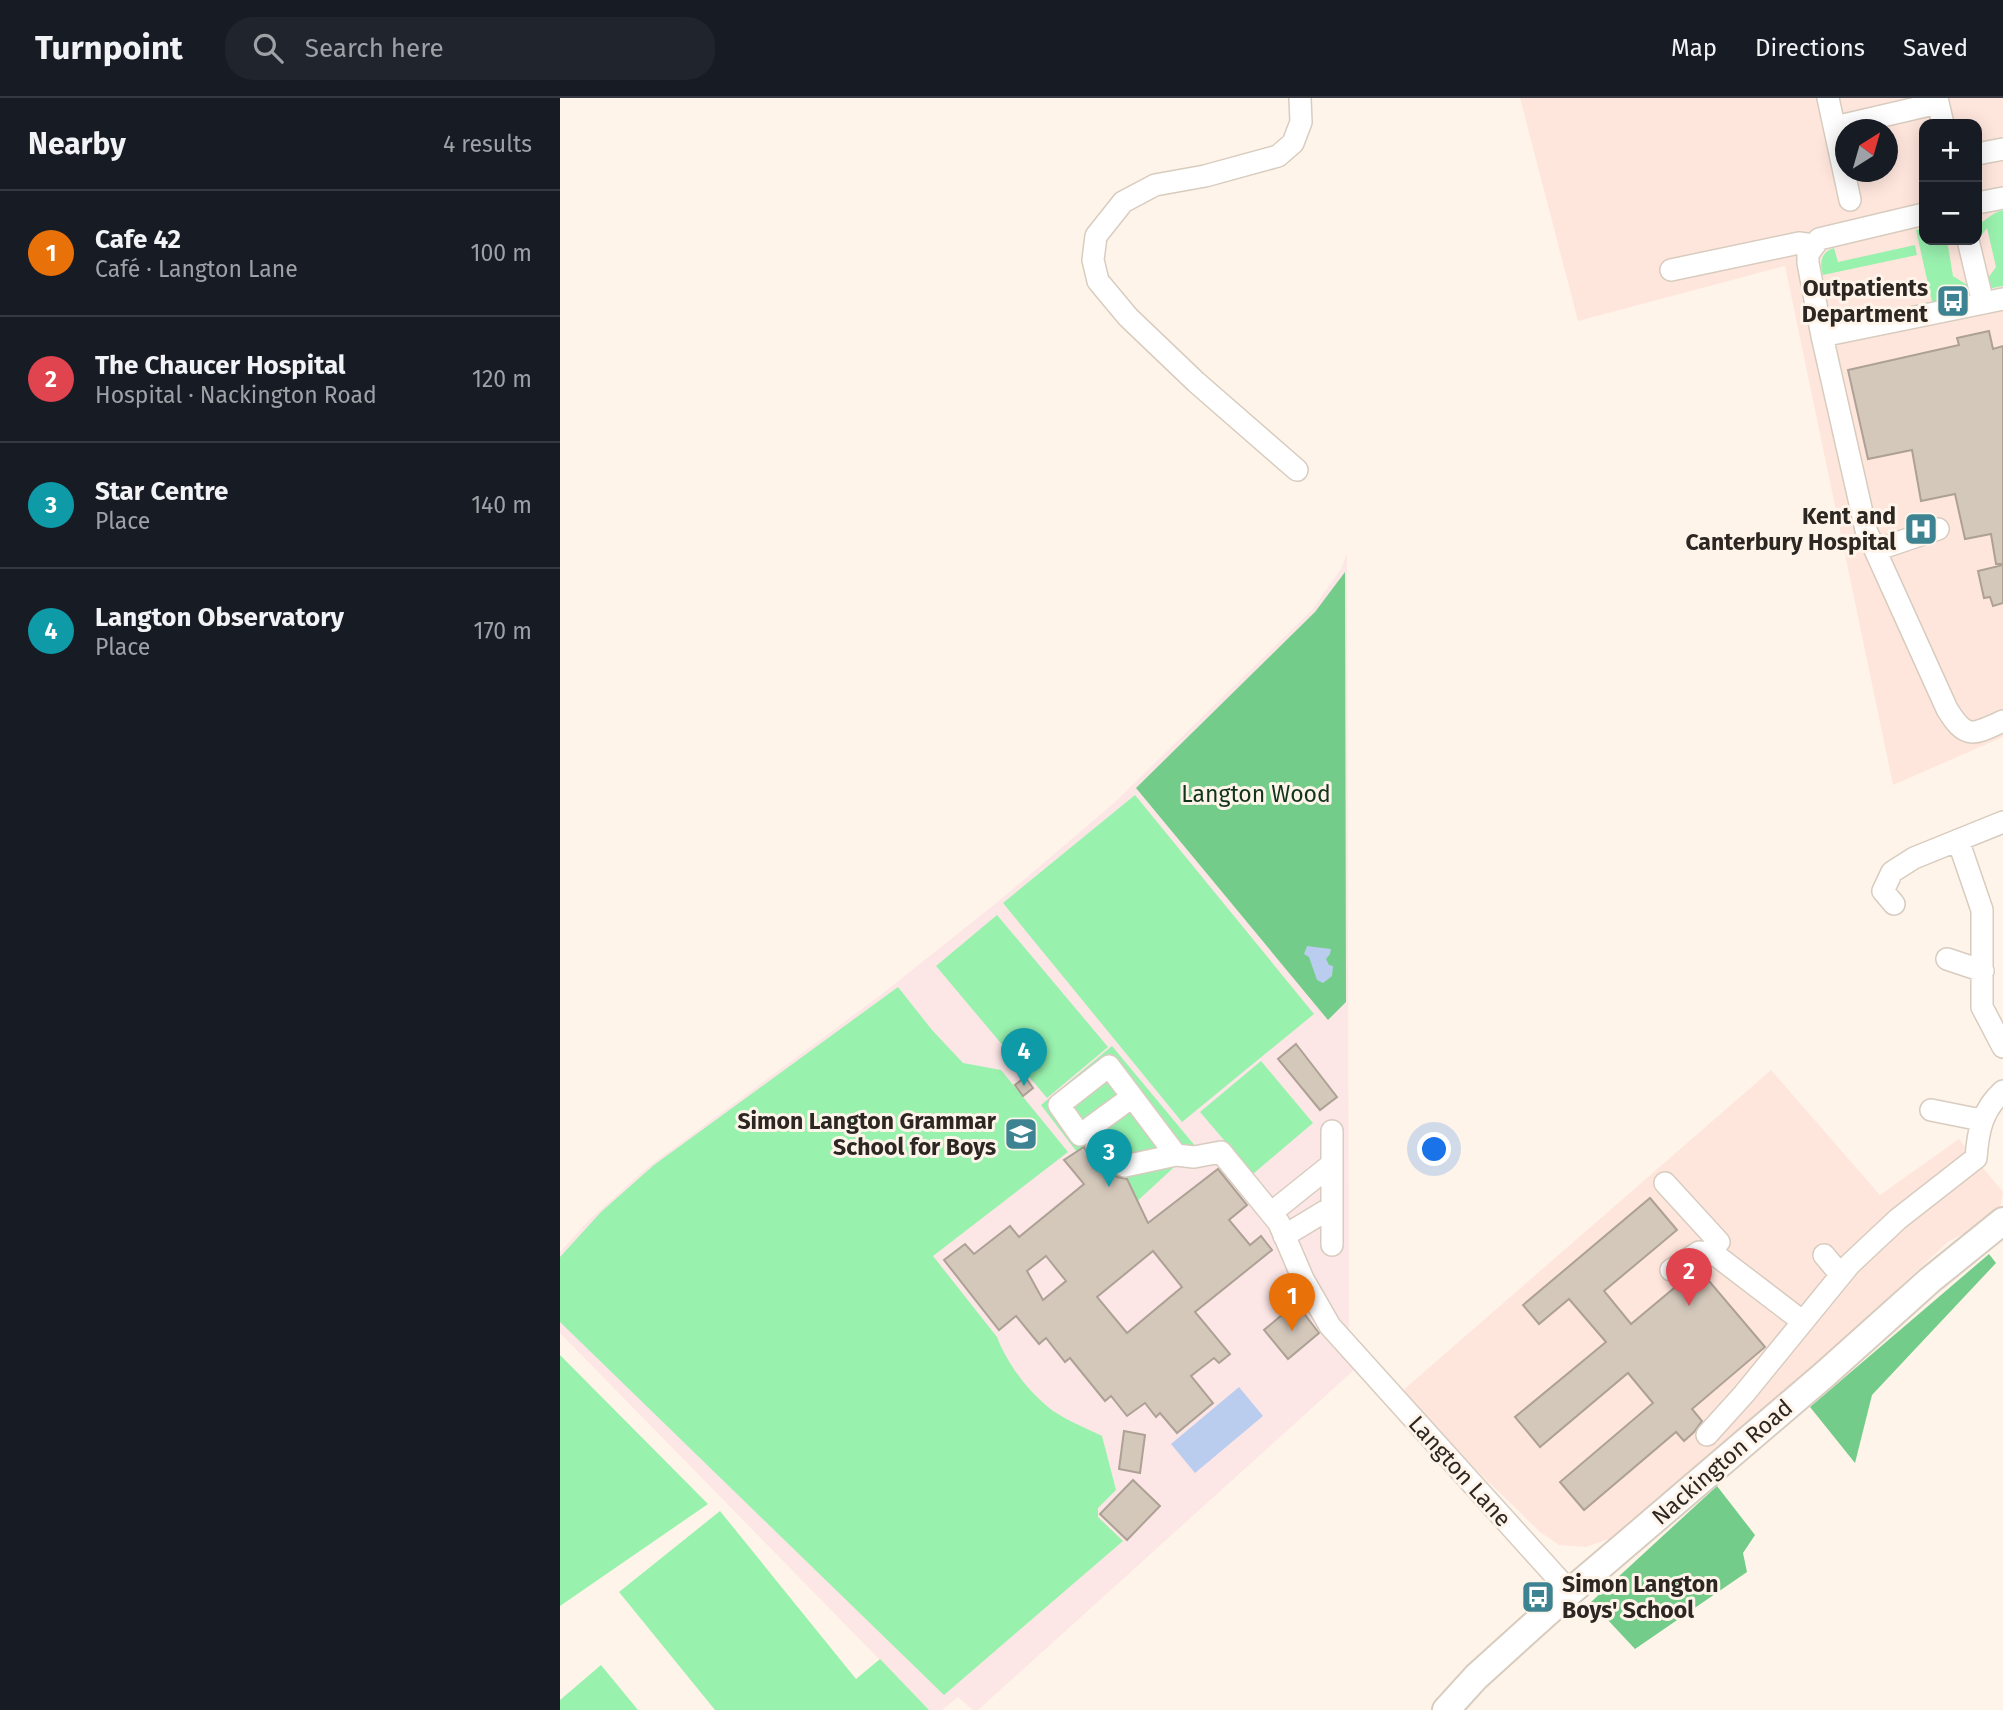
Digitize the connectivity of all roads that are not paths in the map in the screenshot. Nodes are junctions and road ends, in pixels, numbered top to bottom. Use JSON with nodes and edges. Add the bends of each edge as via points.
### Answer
{"nodes":[{"id":1,"x":1300,"y":98,"type":"edge"},
{"id":2,"x":1828,"y":98,"type":"edge"},
{"id":3,"x":1938,"y":100,"type":"edge"},
{"id":4,"x":1866,"y":119,"type":"edge"},
{"id":5,"x":1942,"y":119,"type":"edge"},
{"id":6,"x":1835,"y":127,"type":"edge"},
{"id":7,"x":2003,"y":149,"type":"edge"},
{"id":8,"x":1982,"y":153,"type":"edge"},
{"id":9,"x":1846,"y":182,"type":"edge"},
{"id":10,"x":2003,"y":198,"type":"edge"},
{"id":11,"x":1850,"y":200,"type":"dead end"},
{"id":12,"x":1982,"y":202,"type":"edge"},
{"id":13,"x":1919,"y":215,"type":"edge"},
{"id":14,"x":1814,"y":245,"type":"junction"},
{"id":15,"x":1970,"y":245,"type":"edge"},
{"id":16,"x":1671,"y":270,"type":"dead end"},
{"id":17,"x":1993,"y":301,"type":"edge"},
{"id":18,"x":1822,"y":335,"type":"junction"},
{"id":19,"x":1297,"y":470,"type":"dead end"},
{"id":20,"x":1937,"y":527,"type":"dead end"},
{"id":21,"x":1876,"y":550,"type":"junction"},
{"id":22,"x":2003,"y":721,"type":"edge"},
{"id":23,"x":2003,"y":821,"type":"edge"},
{"id":24,"x":1958,"y":840,"type":"junction"},
{"id":25,"x":1894,"y":904,"type":"dead end"},
{"id":26,"x":1947,"y":959,"type":"dead end"},
{"id":27,"x":1990,"y":973,"type":"edge"},
{"id":28,"x":2003,"y":1048,"type":"edge"},
{"id":29,"x":2003,"y":1091,"type":"edge"},
{"id":30,"x":1132,"y":1097,"type":"dead end"},
{"id":31,"x":1931,"y":1110,"type":"dead end"},
{"id":32,"x":1981,"y":1119,"type":"junction"},
{"id":33,"x":1332,"y":1131,"type":"dead end"},
{"id":34,"x":1097,"y":1144,"type":"dead end"},
{"id":35,"x":1176,"y":1155,"type":"junction"},
{"id":36,"x":1332,"y":1164,"type":"junction"},
{"id":37,"x":1665,"y":1183,"type":"dead end"},
{"id":38,"x":1332,"y":1207,"type":"junction"},
{"id":39,"x":1271,"y":1213,"type":"junction"},
{"id":40,"x":2003,"y":1221,"type":"edge"},
{"id":41,"x":1284,"y":1236,"type":"junction"},
{"id":42,"x":1718,"y":1243,"type":"junction"},
{"id":43,"x":1332,"y":1245,"type":"dead end"},
{"id":44,"x":1824,"y":1255,"type":"dead end"},
{"id":45,"x":1671,"y":1270,"type":"dead end"},
{"id":46,"x":1840,"y":1274,"type":"junction"},
{"id":47,"x":1802,"y":1321,"type":"junction"},
{"id":48,"x":1707,"y":1435,"type":"dead end"},
{"id":49,"x":1570,"y":1592,"type":"junction"},
{"id":50,"x":1446,"y":1710,"type":"edge"}],
"edges":[{"from":1,"to":19,"type":"street","via":[[1301,121],[1293,143],[1278,156],[1155,185],[1123,202],[1096,236],[1093,260],[1098,281],[1128,317]]},
{"from":2,"to":6,"type":"street"},
{"from":3,"to":4,"type":"street"},
{"from":3,"to":5,"type":"street"},
{"from":7,"to":8,"type":"street"},
{"from":9,"to":11,"type":"street"},
{"from":10,"to":12,"type":"street"},
{"from":13,"to":14,"type":"street","via":[[1830,235]]},
{"from":14,"to":16,"type":"street","via":[[1799,243]]},
{"from":14,"to":18,"type":"street","via":[[1808,263]]},
{"from":15,"to":17,"type":"street"},
{"from":17,"to":18,"type":"street"},
{"from":18,"to":21,"type":"street","via":[[1866,530]]},
{"from":20,"to":21,"type":"street"},
{"from":21,"to":22,"type":"street","via":[[1958,727],[1979,732]]},
{"from":23,"to":24,"type":"street"},
{"from":24,"to":25,"type":"street","via":[[1892,872],[1883,891]]},
{"from":24,"to":27,"type":"street","via":[[1982,910]]},
{"from":26,"to":27,"type":"street"},
{"from":27,"to":28,"type":"street","via":[[1982,1007]]},
{"from":29,"to":32,"type":"street"},
{"from":30,"to":35,"type":"street"},
{"from":31,"to":32,"type":"street"},
{"from":32,"to":46,"type":"street","via":[[1976,1158],[1898,1219]]},
{"from":33,"to":36,"type":"street"},
{"from":34,"to":35,"type":"street","via":[[1125,1166]]},
{"from":35,"to":39,"type":"street","name":"Langton Lane","via":[[1221,1153]]},
{"from":36,"to":38,"type":"street"},
{"from":36,"to":39,"type":"street"},
{"from":37,"to":42,"type":"street","via":[[1690,1205]]},
{"from":38,"to":41,"type":"street"},
{"from":38,"to":43,"type":"street"},
{"from":39,"to":41,"type":"street","name":"Langton Lane"},
{"from":40,"to":49,"type":"main road","name":"Nackington Road"},
{"from":41,"to":49,"type":"street","name":"Langton Lane","via":[[1330,1326]]},
{"from":42,"to":45,"type":"street"},
{"from":42,"to":47,"type":"street"},
{"from":44,"to":46,"type":"street"},
{"from":46,"to":47,"type":"street"},
{"from":47,"to":48,"type":"street"},
{"from":49,"to":50,"type":"main road","name":"Nackington Road"}]}
